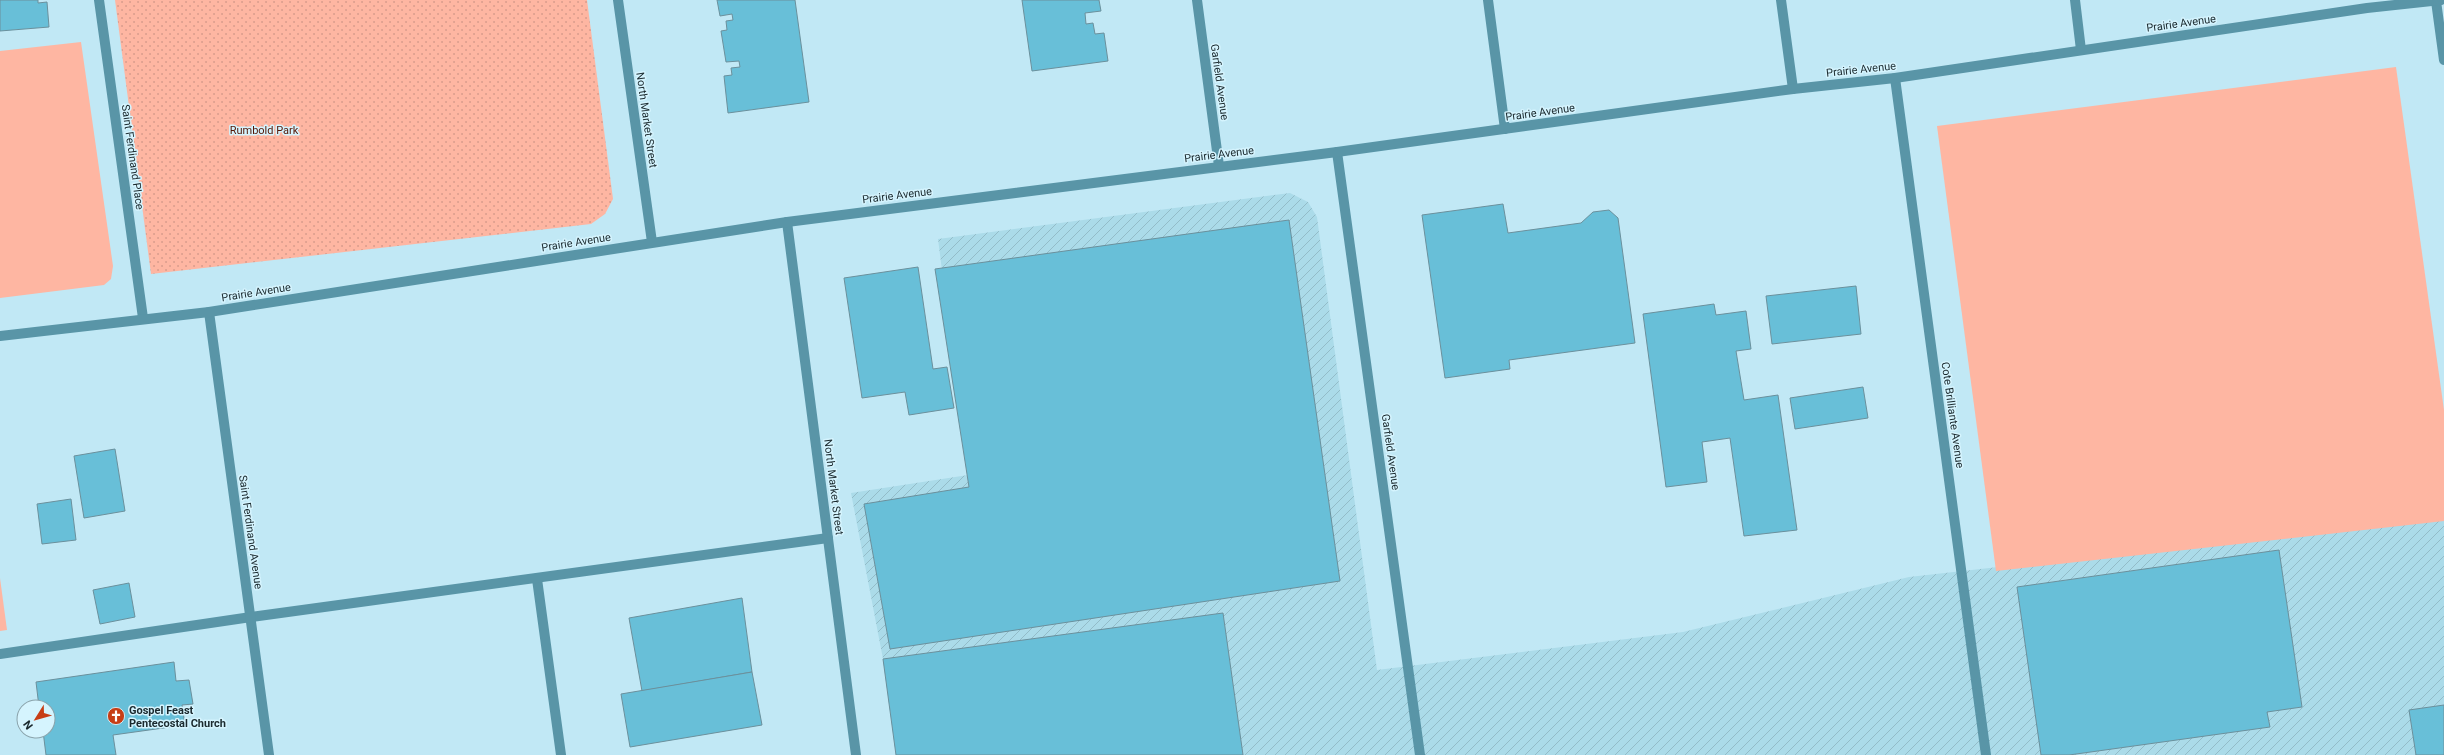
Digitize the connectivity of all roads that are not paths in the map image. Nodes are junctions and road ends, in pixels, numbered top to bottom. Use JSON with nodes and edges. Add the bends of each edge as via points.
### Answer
{"nodes":[{"id":1,"x":99,"y":0,"type":"edge"},
{"id":2,"x":618,"y":0,"type":"edge"},
{"id":3,"x":1197,"y":0,"type":"edge"},
{"id":4,"x":1488,"y":0,"type":"edge"},
{"id":5,"x":1781,"y":0,"type":"edge"},
{"id":6,"x":2075,"y":0,"type":"edge"},
{"id":7,"x":2438,"y":0,"type":"edge"},
{"id":8,"x":2366,"y":4,"type":"edge"},
{"id":9,"x":2082,"y":50,"type":"junction"},
{"id":10,"x":2444,"y":60,"type":"edge"},
{"id":11,"x":1896,"y":78,"type":"junction"},
{"id":12,"x":1793,"y":89,"type":"junction"},
{"id":13,"x":1505,"y":129,"type":"junction"},
{"id":14,"x":1338,"y":152,"type":"junction"},
{"id":15,"x":1219,"y":166,"type":"junction"},
{"id":16,"x":787,"y":222,"type":"junction"},
{"id":17,"x":652,"y":242,"type":"junction"},
{"id":18,"x":209,"y":312,"type":"junction"},
{"id":19,"x":143,"y":318,"type":"junction"},
{"id":20,"x":0,"y":336,"type":"edge"},
{"id":21,"x":828,"y":538,"type":"junction"},
{"id":22,"x":537,"y":579,"type":"junction"},
{"id":23,"x":250,"y":617,"type":"junction"},
{"id":24,"x":0,"y":654,"type":"edge"},
{"id":25,"x":269,"y":755,"type":"edge"},
{"id":26,"x":561,"y":755,"type":"edge"},
{"id":27,"x":856,"y":755,"type":"edge"},
{"id":28,"x":1420,"y":755,"type":"edge"},
{"id":29,"x":1986,"y":755,"type":"edge"}],
"edges":[{"from":1,"to":19,"type":"street","name":"Saint Ferdinand Place"},
{"from":2,"to":17,"type":"street","name":"North Market Street"},
{"from":3,"to":15,"type":"street","name":"Garfield Avenue"},
{"from":4,"to":13,"type":"street"},
{"from":5,"to":12,"type":"street"},
{"from":6,"to":9,"type":"street"},
{"from":7,"to":8,"type":"street","name":"Prairie Avenue"},
{"from":7,"to":10,"type":"street"},
{"from":8,"to":9,"type":"street","name":"Prairie Avenue"},
{"from":9,"to":11,"type":"street","name":"Prairie Avenue"},
{"from":11,"to":12,"type":"street","name":"Prairie Avenue"},
{"from":11,"to":29,"type":"street","name":"Cote Brilliante Avenue"},
{"from":12,"to":13,"type":"street","name":"Prairie Avenue"},
{"from":13,"to":14,"type":"street","name":"Prairie Avenue"},
{"from":14,"to":15,"type":"street","name":"Prairie Avenue"},
{"from":14,"to":28,"type":"street","name":"Garfield Avenue"},
{"from":15,"to":16,"type":"street","name":"Prairie Avenue"},
{"from":16,"to":17,"type":"street","name":"Prairie Avenue"},
{"from":16,"to":21,"type":"street","name":"North Market Street"},
{"from":17,"to":18,"type":"street","name":"Prairie Avenue"},
{"from":18,"to":19,"type":"street","name":"Prairie Avenue"},
{"from":18,"to":23,"type":"street","name":"Saint Ferdinand Avenue"},
{"from":19,"to":20,"type":"street","name":"Prairie Avenue"},
{"from":21,"to":22,"type":"street"},
{"from":21,"to":27,"type":"street","name":"North Market Street"},
{"from":22,"to":23,"type":"street"},
{"from":22,"to":26,"type":"street"},
{"from":23,"to":24,"type":"street"},
{"from":23,"to":25,"type":"street","name":"Saint Ferdinand Avenue"}]}
